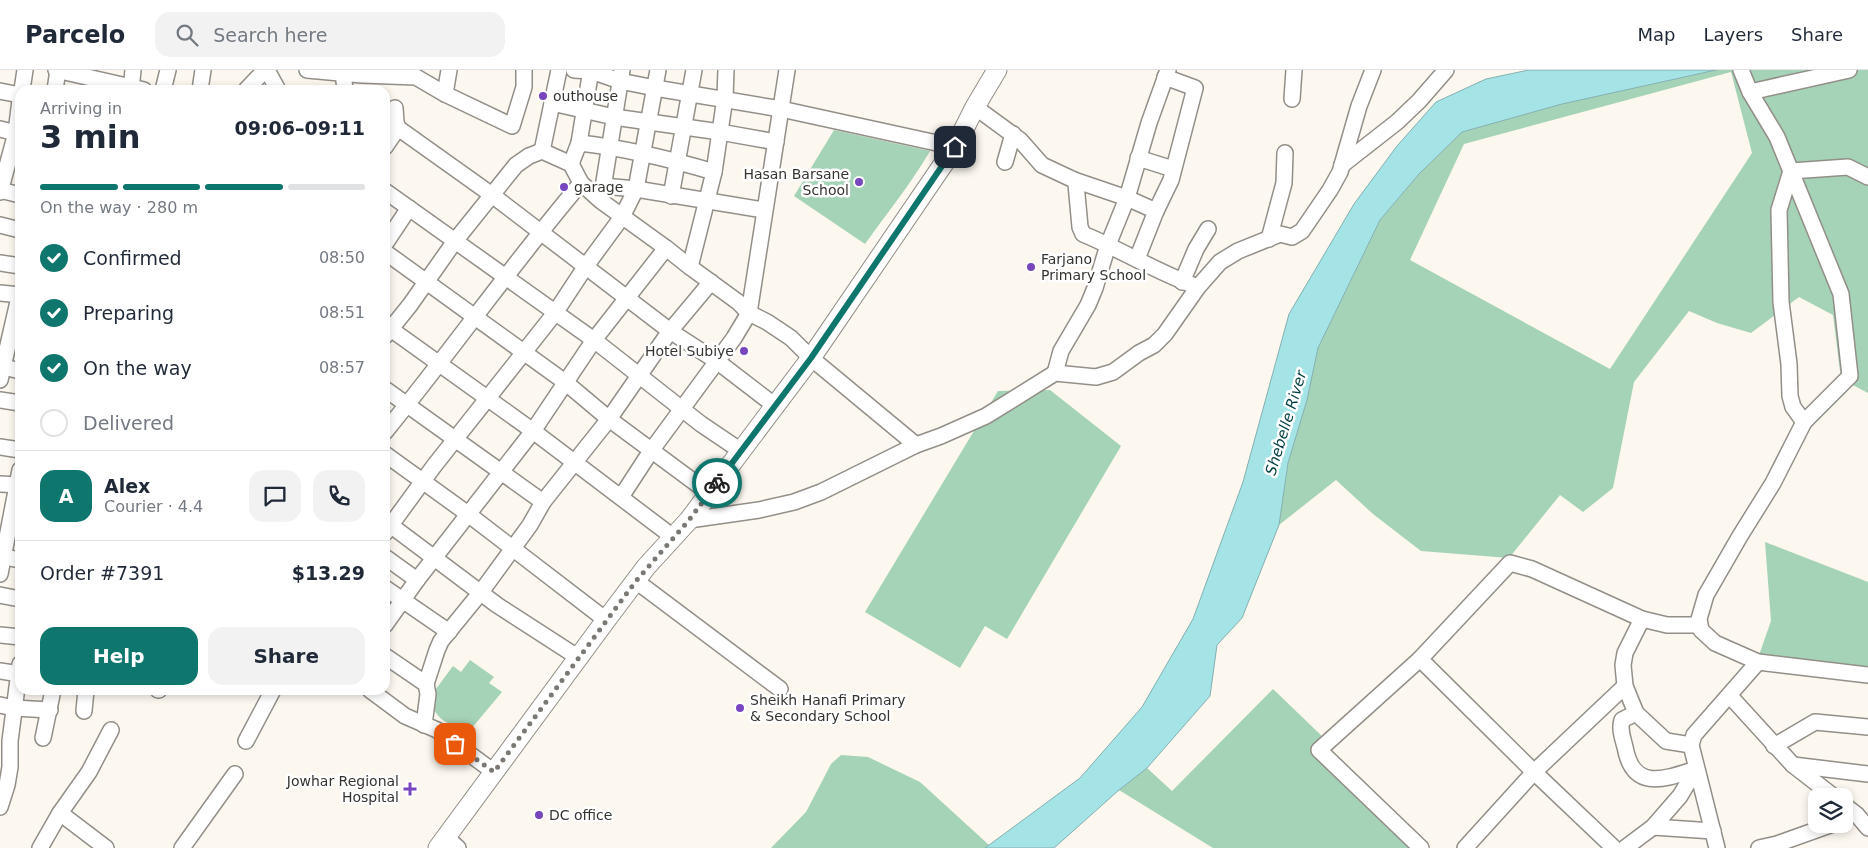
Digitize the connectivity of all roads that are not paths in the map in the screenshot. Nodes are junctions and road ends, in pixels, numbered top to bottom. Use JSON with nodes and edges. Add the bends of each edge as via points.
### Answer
{"nodes":[{"id":1,"x":25,"y":70,"type":"edge"},
{"id":2,"x":58,"y":70,"type":"edge"},
{"id":3,"x":133,"y":70,"type":"edge"},
{"id":4,"x":168,"y":70,"type":"edge"},
{"id":5,"x":204,"y":70,"type":"edge"},
{"id":6,"x":266,"y":70,"type":"edge"},
{"id":7,"x":307,"y":70,"type":"edge"},
{"id":8,"x":449,"y":70,"type":"edge"},
{"id":9,"x":524,"y":70,"type":"edge"},
{"id":10,"x":559,"y":70,"type":"edge"},
{"id":11,"x":574,"y":70,"type":"edge"},
{"id":12,"x":658,"y":70,"type":"edge"},
{"id":13,"x":694,"y":70,"type":"edge"},
{"id":14,"x":726,"y":70,"type":"edge"},
{"id":15,"x":785,"y":70,"type":"edge"},
{"id":16,"x":997,"y":70,"type":"edge"},
{"id":17,"x":1294,"y":70,"type":"edge"},
{"id":18,"x":1372,"y":70,"type":"edge"},
{"id":19,"x":1446,"y":70,"type":"edge"},
{"id":20,"x":1848,"y":70,"type":"edge"},
{"id":21,"x":591,"y":71,"type":"edge"},
{"id":22,"x":343,"y":72,"type":"junction"},
{"id":23,"x":417,"y":73,"type":"edge"},
{"id":24,"x":1742,"y":73,"type":"edge"},
{"id":25,"x":1166,"y":74,"type":"edge"},
{"id":26,"x":621,"y":76,"type":"edge"},
{"id":27,"x":94,"y":79,"type":"edge"},
{"id":28,"x":23,"y":85,"type":"edge"},
{"id":29,"x":56,"y":85,"type":"edge"},
{"id":30,"x":119,"y":85,"type":"edge"},
{"id":31,"x":135,"y":85,"type":"edge"},
{"id":32,"x":164,"y":85,"type":"edge"},
{"id":33,"x":201,"y":85,"type":"edge"},
{"id":34,"x":251,"y":85,"type":"edge"},
{"id":35,"x":275,"y":85,"type":"edge"},
{"id":36,"x":344,"y":85,"type":"edge"},
{"id":37,"x":655,"y":88,"type":"junction"},
{"id":38,"x":0,"y":91,"type":"edge"},
{"id":39,"x":690,"y":92,"type":"junction"},
{"id":40,"x":1750,"y":92,"type":"junction"},
{"id":41,"x":15,"y":94,"type":"edge"},
{"id":42,"x":444,"y":94,"type":"junction"},
{"id":43,"x":725,"y":98,"type":"junction"},
{"id":44,"x":1292,"y":99,"type":"dead end"},
{"id":45,"x":552,"y":102,"type":"junction"},
{"id":46,"x":975,"y":107,"type":"junction"},
{"id":47,"x":585,"y":109,"type":"junction"},
{"id":48,"x":781,"y":109,"type":"junction"},
{"id":49,"x":614,"y":118,"type":"junction"},
{"id":50,"x":649,"y":123,"type":"junction"},
{"id":51,"x":684,"y":127,"type":"junction"},
{"id":52,"x":392,"y":128,"type":"edge"},
{"id":53,"x":0,"y":129,"type":"edge"},
{"id":54,"x":15,"y":132,"type":"edge"},
{"id":55,"x":720,"y":132,"type":"junction"},
{"id":56,"x":1013,"y":134,"type":"junction"},
{"id":57,"x":15,"y":142,"type":"edge"},
{"id":58,"x":579,"y":142,"type":"junction"},
{"id":59,"x":776,"y":142,"type":"junction"},
{"id":60,"x":609,"y":146,"type":"junction"},
{"id":61,"x":955,"y":147,"type":"junction"},
{"id":62,"x":542,"y":151,"type":"junction"},
{"id":63,"x":1285,"y":153,"type":"dead end"},
{"id":64,"x":644,"y":154,"type":"junction"},
{"id":65,"x":1138,"y":158,"type":"junction"},
{"id":66,"x":677,"y":161,"type":"junction"},
{"id":67,"x":1005,"y":162,"type":"dead end"},
{"id":68,"x":571,"y":164,"type":"junction"},
{"id":69,"x":1342,"y":165,"type":"junction"},
{"id":70,"x":1173,"y":169,"type":"junction"},
{"id":71,"x":714,"y":172,"type":"junction"},
{"id":72,"x":1791,"y":172,"type":"junction"},
{"id":73,"x":1868,"y":177,"type":"edge"},
{"id":74,"x":1074,"y":180,"type":"junction"},
{"id":75,"x":581,"y":183,"type":"junction"},
{"id":76,"x":636,"y":189,"type":"junction"},
{"id":77,"x":0,"y":190,"type":"edge"},
{"id":78,"x":602,"y":193,"type":"junction"},
{"id":79,"x":15,"y":194,"type":"edge"},
{"id":80,"x":390,"y":195,"type":"edge"},
{"id":81,"x":492,"y":195,"type":"junction"},
{"id":82,"x":671,"y":196,"type":"junction"},
{"id":83,"x":1127,"y":198,"type":"junction"},
{"id":84,"x":707,"y":201,"type":"junction"},
{"id":85,"x":409,"y":208,"type":"junction"},
{"id":86,"x":764,"y":210,"type":"junction"},
{"id":87,"x":1156,"y":211,"type":"junction"},
{"id":88,"x":622,"y":217,"type":"junction"},
{"id":89,"x":0,"y":225,"type":"edge"},
{"id":90,"x":15,"y":229,"type":"edge"},
{"id":91,"x":1208,"y":229,"type":"dead end"},
{"id":92,"x":539,"y":232,"type":"junction"},
{"id":93,"x":390,"y":236,"type":"edge"},
{"id":94,"x":1269,"y":239,"type":"junction"},
{"id":95,"x":455,"y":241,"type":"junction"},
{"id":96,"x":1108,"y":245,"type":"junction"},
{"id":97,"x":666,"y":248,"type":"junction"},
{"id":98,"x":390,"y":256,"type":"edge"},
{"id":99,"x":1137,"y":259,"type":"junction"},
{"id":100,"x":0,"y":263,"type":"edge"},
{"id":101,"x":15,"y":265,"type":"edge"},
{"id":102,"x":586,"y":266,"type":"junction"},
{"id":103,"x":690,"y":267,"type":"junction"},
{"id":104,"x":506,"y":277,"type":"junction"},
{"id":105,"x":427,"y":282,"type":"junction"},
{"id":106,"x":711,"y":282,"type":"junction"},
{"id":107,"x":1182,"y":282,"type":"junction"},
{"id":108,"x":1198,"y":288,"type":"junction"},
{"id":109,"x":0,"y":293,"type":"edge"},
{"id":110,"x":15,"y":294,"type":"edge"},
{"id":111,"x":627,"y":298,"type":"junction"},
{"id":112,"x":555,"y":313,"type":"junction"},
{"id":113,"x":749,"y":313,"type":"junction"},
{"id":114,"x":15,"y":316,"type":"edge"},
{"id":115,"x":476,"y":317,"type":"junction"},
{"id":116,"x":390,"y":326,"type":"edge"},
{"id":117,"x":390,"y":332,"type":"edge"},
{"id":118,"x":670,"y":332,"type":"junction"},
{"id":119,"x":11,"y":333,"type":"edge"},
{"id":120,"x":594,"y":340,"type":"junction"},
{"id":121,"x":522,"y":353,"type":"junction"},
{"id":122,"x":811,"y":358,"type":"junction"},
{"id":123,"x":718,"y":362,"type":"junction"},
{"id":124,"x":440,"y":364,"type":"junction"},
{"id":125,"x":15,"y":370,"type":"edge"},
{"id":126,"x":1,"y":371,"type":"edge"},
{"id":127,"x":1056,"y":373,"type":"junction"},
{"id":128,"x":639,"y":376,"type":"junction"},
{"id":129,"x":565,"y":382,"type":"junction"},
{"id":130,"x":390,"y":393,"type":"edge"},
{"id":131,"x":488,"y":399,"type":"junction"},
{"id":132,"x":0,"y":400,"type":"edge"},
{"id":133,"x":15,"y":402,"type":"edge"},
{"id":134,"x":407,"y":405,"type":"junction"},
{"id":135,"x":774,"y":405,"type":"junction"},
{"id":136,"x":683,"y":410,"type":"junction"},
{"id":137,"x":609,"y":419,"type":"junction"},
{"id":138,"x":1804,"y":422,"type":"junction"},
{"id":139,"x":390,"y":426,"type":"edge"},
{"id":140,"x":532,"y":431,"type":"junction"},
{"id":141,"x":455,"y":439,"type":"junction"},
{"id":142,"x":916,"y":445,"type":"junction"},
{"id":143,"x":0,"y":447,"type":"edge"},
{"id":144,"x":15,"y":449,"type":"edge"},
{"id":145,"x":651,"y":451,"type":"junction"},
{"id":146,"x":741,"y":451,"type":"junction"},
{"id":147,"x":390,"y":458,"type":"edge"},
{"id":148,"x":574,"y":462,"type":"junction"},
{"id":149,"x":500,"y":472,"type":"junction"},
{"id":150,"x":15,"y":481,"type":"edge"},
{"id":151,"x":423,"y":481,"type":"junction"},
{"id":152,"x":0,"y":484,"type":"edge"},
{"id":153,"x":709,"y":493,"type":"junction"},
{"id":154,"x":621,"y":497,"type":"junction"},
{"id":155,"x":15,"y":499,"type":"edge"},
{"id":156,"x":543,"y":502,"type":"junction"},
{"id":157,"x":468,"y":514,"type":"junction"},
{"id":158,"x":689,"y":520,"type":"junction"},
{"id":159,"x":10,"y":522,"type":"edge"},
{"id":160,"x":390,"y":522,"type":"edge"},
{"id":161,"x":390,"y":528,"type":"edge"},
{"id":162,"x":674,"y":537,"type":"junction"},
{"id":163,"x":512,"y":548,"type":"junction"},
{"id":164,"x":2,"y":557,"type":"edge"},
{"id":165,"x":435,"y":557,"type":"junction"},
{"id":166,"x":15,"y":559,"type":"edge"},
{"id":167,"x":390,"y":561,"type":"edge"},
{"id":168,"x":0,"y":574,"type":"edge"},
{"id":169,"x":417,"y":580,"type":"junction"},
{"id":170,"x":636,"y":581,"type":"junction"},
{"id":171,"x":390,"y":591,"type":"edge"},
{"id":172,"x":481,"y":592,"type":"junction"},
{"id":173,"x":0,"y":595,"type":"edge"},
{"id":174,"x":15,"y":598,"type":"edge"},
{"id":175,"x":403,"y":600,"type":"junction"},
{"id":176,"x":390,"y":618,"type":"edge"},
{"id":177,"x":1642,"y":619,"type":"junction"},
{"id":178,"x":606,"y":620,"type":"junction"},
{"id":179,"x":1699,"y":625,"type":"junction"},
{"id":180,"x":449,"y":632,"type":"junction"},
{"id":181,"x":0,"y":635,"type":"edge"},
{"id":182,"x":15,"y":636,"type":"edge"},
{"id":183,"x":579,"y":658,"type":"junction"},
{"id":184,"x":390,"y":659,"type":"edge"},
{"id":185,"x":1420,"y":659,"type":"junction"},
{"id":186,"x":1758,"y":662,"type":"junction"},
{"id":187,"x":0,"y":671,"type":"edge"},
{"id":188,"x":15,"y":671,"type":"edge"},
{"id":189,"x":1868,"y":675,"type":"edge"},
{"id":190,"x":15,"y":684,"type":"edge"},
{"id":191,"x":426,"y":684,"type":"junction"},
{"id":192,"x":1625,"y":686,"type":"junction"},
{"id":193,"x":780,"y":689,"type":"dead end"},
{"id":194,"x":52,"y":695,"type":"edge"},
{"id":195,"x":86,"y":695,"type":"edge"},
{"id":196,"x":270,"y":695,"type":"edge"},
{"id":197,"x":377,"y":695,"type":"edge"},
{"id":198,"x":1730,"y":696,"type":"junction"},
{"id":199,"x":7,"y":706,"type":"edge"},
{"id":200,"x":50,"y":710,"type":"junction"},
{"id":201,"x":84,"y":711,"type":"dead end"},
{"id":202,"x":1599,"y":712,"type":"junction"},
{"id":203,"x":1636,"y":713,"type":"junction"},
{"id":204,"x":1621,"y":723,"type":"junction"},
{"id":205,"x":424,"y":725,"type":"junction"},
{"id":206,"x":1868,"y":727,"type":"edge"},
{"id":207,"x":111,"y":730,"type":"dead end"},
{"id":208,"x":42,"y":738,"type":"dead end"},
{"id":209,"x":246,"y":740,"type":"dead end"},
{"id":210,"x":5,"y":741,"type":"edge"},
{"id":211,"x":1691,"y":745,"type":"junction"},
{"id":212,"x":1774,"y":746,"type":"junction"},
{"id":213,"x":1793,"y":765,"type":"junction"},
{"id":214,"x":1696,"y":770,"type":"junction"},
{"id":215,"x":494,"y":772,"type":"junction"},
{"id":216,"x":1534,"y":772,"type":"junction"},
{"id":217,"x":235,"y":774,"type":"dead end"},
{"id":218,"x":1868,"y":774,"type":"edge"},
{"id":219,"x":4,"y":785,"type":"edge"},
{"id":220,"x":1823,"y":788,"type":"edge"},
{"id":221,"x":0,"y":807,"type":"edge"},
{"id":222,"x":60,"y":813,"type":"junction"},
{"id":223,"x":1856,"y":818,"type":"edge"},
{"id":224,"x":1653,"y":827,"type":"junction"},
{"id":225,"x":1868,"y":828,"type":"edge"},
{"id":226,"x":1713,"y":831,"type":"junction"},
{"id":227,"x":1810,"y":833,"type":"edge"},
{"id":228,"x":447,"y":844,"type":"edge"},
{"id":229,"x":1778,"y":846,"type":"edge"},
{"id":230,"x":40,"y":848,"type":"edge"},
{"id":231,"x":106,"y":848,"type":"edge"},
{"id":232,"x":182,"y":848,"type":"edge"},
{"id":233,"x":1421,"y":848,"type":"edge"},
{"id":234,"x":1465,"y":848,"type":"edge"},
{"id":235,"x":1614,"y":848,"type":"edge"},
{"id":236,"x":1625,"y":848,"type":"edge"},
{"id":237,"x":1717,"y":848,"type":"edge"},
{"id":238,"x":1759,"y":848,"type":"edge"}],
"edges":[{"from":1,"to":28,"type":"street"},
{"from":2,"to":27,"type":"street"},
{"from":2,"to":29,"type":"street"},
{"from":3,"to":31,"type":"street"},
{"from":4,"to":32,"type":"street"},
{"from":5,"to":33,"type":"street"},
{"from":6,"to":34,"type":"street"},
{"from":6,"to":35,"type":"street"},
{"from":7,"to":22,"type":"street"},
{"from":8,"to":42,"type":"street"},
{"from":9,"to":42,"type":"street","via":[[524,87],[512,126]]},
{"from":10,"to":45,"type":"street"},
{"from":11,"to":21,"type":"street"},
{"from":12,"to":37,"type":"street"},
{"from":13,"to":39,"type":"street"},
{"from":14,"to":43,"type":"street"},
{"from":15,"to":48,"type":"street"},
{"from":16,"to":46,"type":"main road"},
{"from":17,"to":44,"type":"street"},
{"from":18,"to":69,"type":"street"},
{"from":19,"to":69,"type":"street","via":[[1419,101],[1378,139]]},
{"from":20,"to":40,"type":"street"},
{"from":21,"to":26,"type":"street"},
{"from":21,"to":47,"type":"street"},
{"from":22,"to":23,"type":"street","via":[[362,75]]},
{"from":22,"to":36,"type":"street"},
{"from":23,"to":42,"type":"street"},
{"from":24,"to":40,"type":"street"},
{"from":25,"to":65,"type":"street"},
{"from":25,"to":70,"type":"street","via":[[1195,88]]},
{"from":26,"to":37,"type":"street"},
{"from":26,"to":49,"type":"street"},
{"from":27,"to":30,"type":"street"},
{"from":37,"to":39,"type":"street"},
{"from":37,"to":50,"type":"street"},
{"from":38,"to":41,"type":"street"},
{"from":39,"to":43,"type":"street"},
{"from":39,"to":51,"type":"street"},
{"from":40,"to":72,"type":"street","via":[[1777,137]]},
{"from":43,"to":48,"type":"street"},
{"from":43,"to":55,"type":"street"},
{"from":45,"to":47,"type":"street"},
{"from":45,"to":62,"type":"street"},
{"from":46,"to":56,"type":"street"},
{"from":46,"to":61,"type":"main road"},
{"from":47,"to":49,"type":"street"},
{"from":47,"to":58,"type":"street"},
{"from":48,"to":59,"type":"street"},
{"from":48,"to":61,"type":"street"},
{"from":49,"to":50,"type":"street"},
{"from":49,"to":60,"type":"street"},
{"from":50,"to":51,"type":"street"},
{"from":50,"to":64,"type":"street"},
{"from":51,"to":55,"type":"street"},
{"from":51,"to":66,"type":"street"},
{"from":52,"to":81,"type":"street"},
{"from":53,"to":54,"type":"street"},
{"from":55,"to":59,"type":"street"},
{"from":55,"to":71,"type":"street"},
{"from":56,"to":67,"type":"street"},
{"from":56,"to":74,"type":"street","via":[[1042,166]]},
{"from":57,"to":77,"type":"street"},
{"from":58,"to":60,"type":"street"},
{"from":58,"to":68,"type":"street"},
{"from":59,"to":86,"type":"street"},
{"from":60,"to":64,"type":"street"},
{"from":60,"to":78,"type":"street"},
{"from":61,"to":122,"type":"main road"},
{"from":62,"to":68,"type":"street"},
{"from":62,"to":81,"type":"street","via":[[516,165]]},
{"from":63,"to":94,"type":"street","via":[[1284,183]]},
{"from":64,"to":66,"type":"street"},
{"from":64,"to":76,"type":"street"},
{"from":65,"to":70,"type":"street"},
{"from":65,"to":83,"type":"street"},
{"from":66,"to":71,"type":"street"},
{"from":66,"to":82,"type":"street"},
{"from":68,"to":75,"type":"street"},
{"from":69,"to":94,"type":"street","via":[[1330,190],[1302,231],[1292,238],[1280,234]]},
{"from":70,"to":87,"type":"street"},
{"from":71,"to":84,"type":"street"},
{"from":72,"to":73,"type":"street","via":[[1848,167]]},
{"from":72,"to":138,"type":"street","via":[[1779,210],[1781,302],[1790,396],[1793,407]]},
{"from":72,"to":138,"type":"street","via":[[1841,294],[1850,376]]},
{"from":74,"to":83,"type":"street"},
{"from":74,"to":96,"type":"street","via":[[1081,232]]},
{"from":75,"to":78,"type":"street"},
{"from":75,"to":92,"type":"street"},
{"from":76,"to":78,"type":"street"},
{"from":76,"to":82,"type":"street"},
{"from":76,"to":88,"type":"street"},
{"from":77,"to":79,"type":"street"},
{"from":78,"to":88,"type":"street"},
{"from":80,"to":85,"type":"street"},
{"from":81,"to":92,"type":"street"},
{"from":81,"to":95,"type":"street"},
{"from":82,"to":84,"type":"street"},
{"from":83,"to":87,"type":"street"},
{"from":83,"to":96,"type":"street"},
{"from":84,"to":86,"type":"street"},
{"from":84,"to":103,"type":"street"},
{"from":85,"to":93,"type":"street"},
{"from":85,"to":95,"type":"street"},
{"from":86,"to":113,"type":"street"},
{"from":87,"to":99,"type":"street"},
{"from":88,"to":97,"type":"street"},
{"from":88,"to":102,"type":"street"},
{"from":89,"to":90,"type":"street"},
{"from":91,"to":107,"type":"street"},
{"from":92,"to":102,"type":"street"},
{"from":92,"to":104,"type":"street"},
{"from":94,"to":108,"type":"street","via":[[1220,262]]},
{"from":95,"to":104,"type":"street"},
{"from":95,"to":105,"type":"street"},
{"from":96,"to":99,"type":"street"},
{"from":96,"to":127,"type":"street","via":[[1088,305],[1062,351]]},
{"from":97,"to":103,"type":"street"},
{"from":97,"to":111,"type":"street"},
{"from":98,"to":105,"type":"street"},
{"from":99,"to":107,"type":"street"},
{"from":100,"to":101,"type":"street"},
{"from":102,"to":111,"type":"street"},
{"from":102,"to":112,"type":"street"},
{"from":103,"to":106,"type":"street"},
{"from":104,"to":112,"type":"street"},
{"from":104,"to":115,"type":"street"},
{"from":105,"to":115,"type":"street"},
{"from":105,"to":116,"type":"street"},
{"from":106,"to":113,"type":"street"},
{"from":106,"to":118,"type":"street"},
{"from":107,"to":108,"type":"street"},
{"from":108,"to":127,"type":"street","via":[[1159,340],[1113,372],[1096,378]]},
{"from":109,"to":110,"type":"street"},
{"from":111,"to":118,"type":"street"},
{"from":111,"to":120,"type":"street"},
{"from":112,"to":120,"type":"street"},
{"from":112,"to":121,"type":"street"},
{"from":113,"to":122,"type":"street","via":[[791,338]]},
{"from":113,"to":123,"type":"street"},
{"from":114,"to":119,"type":"street"},
{"from":115,"to":121,"type":"street"},
{"from":115,"to":124,"type":"street"},
{"from":117,"to":124,"type":"street"},
{"from":118,"to":123,"type":"street"},
{"from":118,"to":128,"type":"street"},
{"from":119,"to":126,"type":"street"},
{"from":120,"to":128,"type":"street"},
{"from":120,"to":129,"type":"street"},
{"from":121,"to":129,"type":"street"},
{"from":121,"to":131,"type":"street"},
{"from":122,"to":135,"type":"main road"},
{"from":122,"to":142,"type":"street"},
{"from":123,"to":135,"type":"street"},
{"from":123,"to":136,"type":"street"},
{"from":124,"to":131,"type":"street"},
{"from":124,"to":134,"type":"street"},
{"from":125,"to":126,"type":"street"},
{"from":127,"to":142,"type":"street","via":[[986,416]]},
{"from":128,"to":136,"type":"street"},
{"from":128,"to":137,"type":"street"},
{"from":129,"to":137,"type":"street"},
{"from":129,"to":140,"type":"street"},
{"from":130,"to":134,"type":"street"},
{"from":131,"to":140,"type":"street"},
{"from":131,"to":141,"type":"street"},
{"from":132,"to":133,"type":"street"},
{"from":134,"to":139,"type":"street"},
{"from":134,"to":141,"type":"street"},
{"from":135,"to":146,"type":"main road"},
{"from":136,"to":145,"type":"street"},
{"from":136,"to":146,"type":"street"},
{"from":137,"to":145,"type":"street"},
{"from":137,"to":148,"type":"street"},
{"from":138,"to":179,"type":"street","via":[[1773,483],[1706,595]]},
{"from":140,"to":148,"type":"street"},
{"from":140,"to":149,"type":"street"},
{"from":141,"to":149,"type":"street"},
{"from":141,"to":151,"type":"street"},
{"from":142,"to":158,"type":"street","via":[[794,502]]},
{"from":143,"to":144,"type":"street"},
{"from":145,"to":153,"type":"street"},
{"from":145,"to":154,"type":"street"},
{"from":146,"to":153,"type":"main road"},
{"from":147,"to":151,"type":"street"},
{"from":148,"to":154,"type":"street"},
{"from":148,"to":156,"type":"street"},
{"from":149,"to":156,"type":"street"},
{"from":149,"to":157,"type":"street"},
{"from":150,"to":152,"type":"street"},
{"from":151,"to":157,"type":"street"},
{"from":151,"to":160,"type":"street"},
{"from":153,"to":158,"type":"main road"},
{"from":154,"to":162,"type":"street"},
{"from":155,"to":159,"type":"street"},
{"from":156,"to":163,"type":"street"},
{"from":157,"to":163,"type":"street"},
{"from":157,"to":165,"type":"street"},
{"from":158,"to":162,"type":"main road"},
{"from":159,"to":164,"type":"street"},
{"from":161,"to":165,"type":"street"},
{"from":162,"to":170,"type":"main road"},
{"from":163,"to":172,"type":"street"},
{"from":163,"to":178,"type":"street"},
{"from":164,"to":166,"type":"street"},
{"from":164,"to":168,"type":"street"},
{"from":165,"to":169,"type":"street"},
{"from":165,"to":172,"type":"street"},
{"from":167,"to":169,"type":"street"},
{"from":169,"to":175,"type":"street"},
{"from":170,"to":178,"type":"main road"},
{"from":170,"to":193,"type":"street"},
{"from":171,"to":175,"type":"street"},
{"from":172,"to":180,"type":"street"},
{"from":172,"to":183,"type":"street"},
{"from":173,"to":174,"type":"street"},
{"from":175,"to":176,"type":"street"},
{"from":175,"to":180,"type":"street"},
{"from":177,"to":179,"type":"street"},
{"from":177,"to":185,"type":"street","via":[[1510,562]]},
{"from":177,"to":192,"type":"street","via":[[1625,653]]},
{"from":178,"to":183,"type":"main road"},
{"from":179,"to":186,"type":"street","via":[[1704,635],[1715,643]]},
{"from":180,"to":191,"type":"street","via":[[437,650]]},
{"from":181,"to":182,"type":"street"},
{"from":183,"to":215,"type":"main road"},
{"from":184,"to":191,"type":"street"},
{"from":185,"to":216,"type":"street"},
{"from":185,"to":233,"type":"street","via":[[1320,750]]},
{"from":186,"to":189,"type":"street"},
{"from":186,"to":198,"type":"street"},
{"from":187,"to":188,"type":"street"},
{"from":190,"to":199,"type":"street"},
{"from":191,"to":205,"type":"street"},
{"from":192,"to":202,"type":"street"},
{"from":192,"to":203,"type":"street"},
{"from":194,"to":200,"type":"street"},
{"from":195,"to":201,"type":"street"},
{"from":196,"to":209,"type":"street"},
{"from":197,"to":205,"type":"street","via":[[405,716]]},
{"from":198,"to":211,"type":"street","via":[[1694,735]]},
{"from":198,"to":212,"type":"street"},
{"from":199,"to":200,"type":"street"},
{"from":199,"to":210,"type":"street"},
{"from":200,"to":208,"type":"street"},
{"from":202,"to":204,"type":"street"},
{"from":202,"to":216,"type":"street"},
{"from":203,"to":204,"type":"street"},
{"from":203,"to":211,"type":"street","via":[[1666,740]]},
{"from":204,"to":214,"type":"street","via":[[1626,756],[1634,771],[1645,778],[1662,780]]},
{"from":205,"to":215,"type":"street","via":[[437,730]]},
{"from":206,"to":212,"type":"street","via":[[1815,722]]},
{"from":207,"to":222,"type":"street","via":[[89,772]]},
{"from":210,"to":219,"type":"street","via":[[10,767]]},
{"from":211,"to":214,"type":"street"},
{"from":212,"to":213,"type":"street"},
{"from":213,"to":218,"type":"street"},
{"from":213,"to":220,"type":"street"},
{"from":214,"to":224,"type":"street","via":[[1680,796]]},
{"from":214,"to":226,"type":"street"},
{"from":215,"to":228,"type":"main road"},
{"from":216,"to":234,"type":"street"},
{"from":216,"to":235,"type":"street"},
{"from":217,"to":232,"type":"street"},
{"from":219,"to":221,"type":"street"},
{"from":222,"to":230,"type":"street"},
{"from":222,"to":231,"type":"street"},
{"from":223,"to":225,"type":"street"},
{"from":224,"to":226,"type":"street"},
{"from":224,"to":236,"type":"street"},
{"from":226,"to":237,"type":"street"},
{"from":227,"to":229,"type":"street"},
{"from":229,"to":238,"type":"street"}]}
